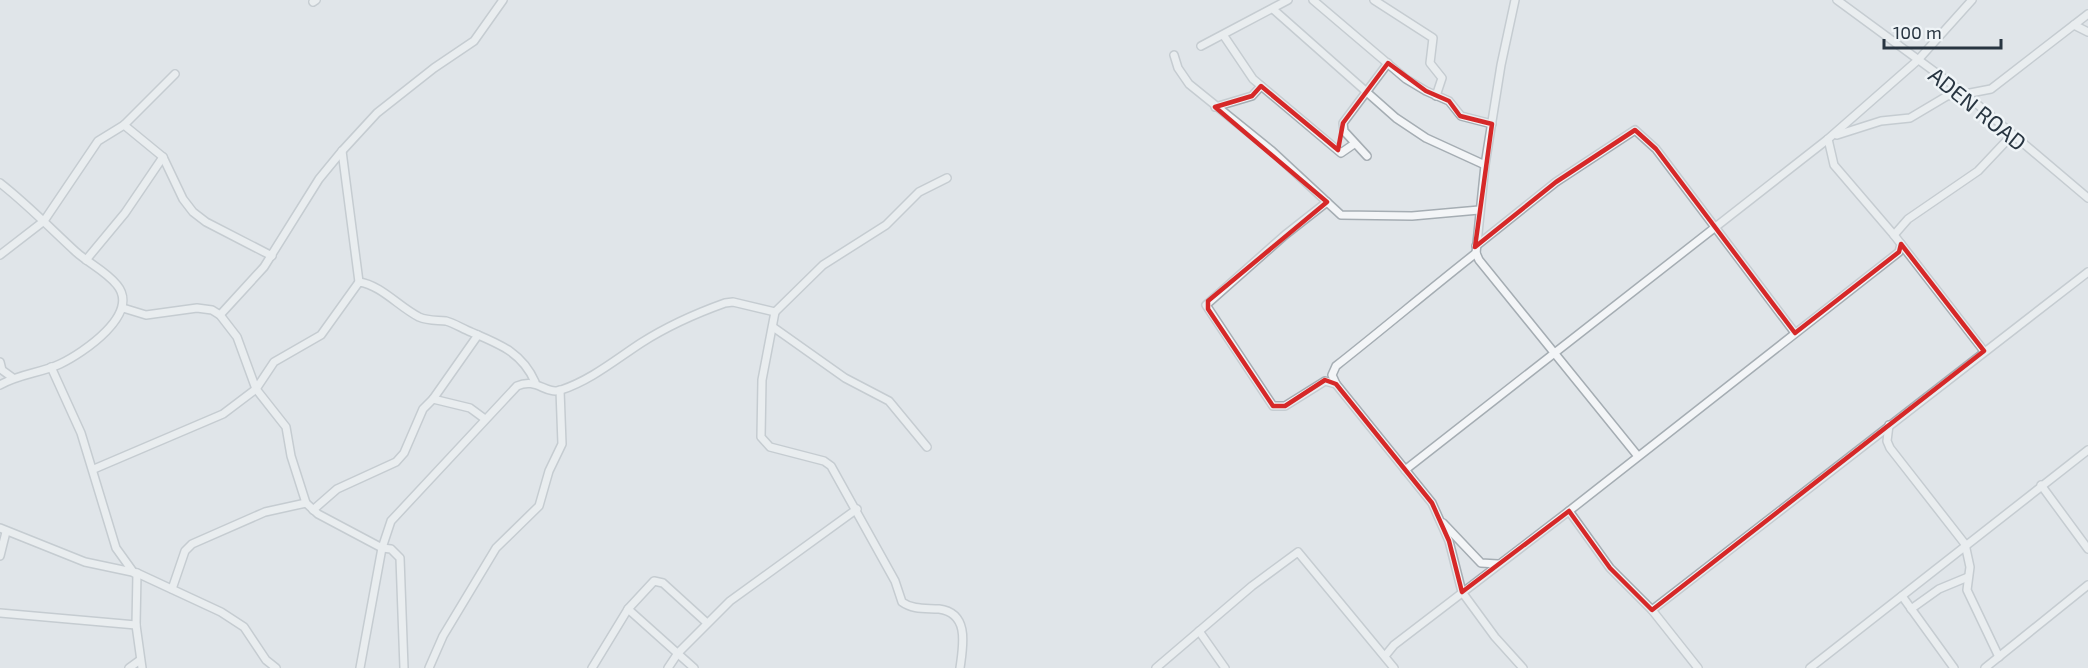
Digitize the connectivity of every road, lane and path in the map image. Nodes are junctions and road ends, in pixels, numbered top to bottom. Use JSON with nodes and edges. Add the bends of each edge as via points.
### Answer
{"nodes":[{"id":1,"x":503,"y":0,"type":"edge"},
{"id":2,"x":1288,"y":0,"type":"edge"},
{"id":3,"x":1313,"y":0,"type":"edge"},
{"id":4,"x":1374,"y":0,"type":"edge"},
{"id":5,"x":1515,"y":0,"type":"edge"},
{"id":6,"x":1837,"y":0,"type":"edge"},
{"id":7,"x":1972,"y":0,"type":"edge"},
{"id":8,"x":1274,"y":10,"type":"junction"},
{"id":9,"x":2088,"y":14,"type":"edge"},
{"id":10,"x":2074,"y":25,"type":"junction"},
{"id":11,"x":2088,"y":32,"type":"edge"},
{"id":12,"x":1224,"y":36,"type":"junction"},
{"id":13,"x":1201,"y":46,"type":"dead end"},
{"id":14,"x":1174,"y":55,"type":"dead end"},
{"id":15,"x":1918,"y":60,"type":"junction"},
{"id":16,"x":1388,"y":63,"type":"junction"},
{"id":17,"x":175,"y":74,"type":"dead end"},
{"id":18,"x":1262,"y":86,"type":"junction"},
{"id":19,"x":1991,"y":89,"type":"junction"},
{"id":20,"x":1366,"y":93,"type":"junction"},
{"id":21,"x":1964,"y":94,"type":"junction"},
{"id":22,"x":1436,"y":96,"type":"junction"},
{"id":23,"x":1215,"y":107,"type":"junction"},
{"id":24,"x":1978,"y":108,"type":"junction"},
{"id":25,"x":1492,"y":124,"type":"junction"},
{"id":26,"x":124,"y":125,"type":"junction"},
{"id":27,"x":2012,"y":135,"type":"junction"},
{"id":28,"x":1830,"y":138,"type":"junction"},
{"id":29,"x":1354,"y":144,"type":"junction"},
{"id":30,"x":342,"y":151,"type":"junction"},
{"id":31,"x":1367,"y":156,"type":"dead end"},
{"id":32,"x":163,"y":158,"type":"junction"},
{"id":33,"x":1485,"y":165,"type":"junction"},
{"id":34,"x":947,"y":178,"type":"dead end"},
{"id":35,"x":0,"y":183,"type":"edge"},
{"id":36,"x":2088,"y":198,"type":"edge"},
{"id":37,"x":1327,"y":202,"type":"junction"},
{"id":38,"x":1479,"y":210,"type":"junction"},
{"id":39,"x":44,"y":221,"type":"junction"},
{"id":40,"x":1716,"y":226,"type":"junction"},
{"id":41,"x":1894,"y":235,"type":"junction"},
{"id":42,"x":1901,"y":244,"type":"junction"},
{"id":43,"x":1476,"y":250,"type":"junction"},
{"id":44,"x":0,"y":255,"type":"edge"},
{"id":45,"x":272,"y":256,"type":"junction"},
{"id":46,"x":86,"y":260,"type":"junction"},
{"id":47,"x":2088,"y":272,"type":"edge"},
{"id":48,"x":359,"y":282,"type":"junction"},
{"id":49,"x":123,"y":308,"type":"junction"},
{"id":50,"x":775,"y":312,"type":"junction"},
{"id":51,"x":220,"y":315,"type":"junction"},
{"id":52,"x":773,"y":327,"type":"junction"},
{"id":53,"x":1795,"y":333,"type":"junction"},
{"id":54,"x":478,"y":335,"type":"junction"},
{"id":55,"x":1984,"y":351,"type":"junction"},
{"id":56,"x":1553,"y":354,"type":"junction"},
{"id":57,"x":51,"y":367,"type":"junction"},
{"id":58,"x":1,"y":370,"type":"edge"},
{"id":59,"x":13,"y":378,"type":"junction"},
{"id":60,"x":534,"y":382,"type":"junction"},
{"id":61,"x":1336,"y":384,"type":"junction"},
{"id":62,"x":0,"y":385,"type":"edge"},
{"id":63,"x":256,"y":389,"type":"junction"},
{"id":64,"x":560,"y":390,"type":"junction"},
{"id":65,"x":433,"y":399,"type":"junction"},
{"id":66,"x":485,"y":419,"type":"junction"},
{"id":67,"x":1888,"y":425,"type":"junction"},
{"id":68,"x":927,"y":447,"type":"dead end"},
{"id":69,"x":2088,"y":450,"type":"edge"},
{"id":70,"x":1637,"y":455,"type":"junction"},
{"id":71,"x":93,"y":469,"type":"junction"},
{"id":72,"x":1405,"y":470,"type":"junction"},
{"id":73,"x":2041,"y":485,"type":"junction"},
{"id":74,"x":306,"y":503,"type":"junction"},
{"id":75,"x":857,"y":509,"type":"junction"},
{"id":76,"x":313,"y":510,"type":"junction"},
{"id":77,"x":1569,"y":511,"type":"junction"},
{"id":78,"x":1439,"y":518,"type":"junction"},
{"id":79,"x":3,"y":530,"type":"edge"},
{"id":80,"x":1965,"y":544,"type":"junction"},
{"id":81,"x":382,"y":548,"type":"junction"},
{"id":82,"x":2088,"y":549,"type":"edge"},
{"id":83,"x":0,"y":556,"type":"edge"},
{"id":84,"x":1498,"y":564,"type":"junction"},
{"id":85,"x":135,"y":573,"type":"junction"},
{"id":86,"x":1968,"y":577,"type":"junction"},
{"id":87,"x":2088,"y":585,"type":"edge"},
{"id":88,"x":172,"y":589,"type":"junction"},
{"id":89,"x":1462,"y":592,"type":"junction"},
{"id":90,"x":1902,"y":596,"type":"junction"},
{"id":91,"x":628,"y":609,"type":"junction"},
{"id":92,"x":1911,"y":609,"type":"junction"},
{"id":93,"x":1652,"y":610,"type":"junction"},
{"id":94,"x":0,"y":613,"type":"edge"},
{"id":95,"x":707,"y":623,"type":"junction"},
{"id":96,"x":136,"y":625,"type":"junction"},
{"id":97,"x":1199,"y":631,"type":"junction"},
{"id":98,"x":678,"y":652,"type":"junction"},
{"id":99,"x":1385,"y":656,"type":"junction"},
{"id":100,"x":1999,"y":657,"type":"junction"},
{"id":101,"x":141,"y":664,"type":"edge"},
{"id":102,"x":267,"y":665,"type":"edge"},
{"id":103,"x":129,"y":668,"type":"edge"},
{"id":104,"x":276,"y":668,"type":"edge"},
{"id":105,"x":360,"y":668,"type":"edge"},
{"id":106,"x":404,"y":668,"type":"edge"},
{"id":107,"x":429,"y":668,"type":"edge"},
{"id":108,"x":592,"y":668,"type":"edge"},
{"id":109,"x":668,"y":668,"type":"edge"},
{"id":110,"x":694,"y":668,"type":"edge"},
{"id":111,"x":960,"y":668,"type":"edge"},
{"id":112,"x":1156,"y":668,"type":"edge"},
{"id":113,"x":1225,"y":668,"type":"edge"},
{"id":114,"x":1394,"y":668,"type":"edge"},
{"id":115,"x":1523,"y":668,"type":"edge"},
{"id":116,"x":1698,"y":668,"type":"edge"},
{"id":117,"x":1809,"y":668,"type":"edge"},
{"id":118,"x":1954,"y":668,"type":"edge"},
{"id":119,"x":1985,"y":668,"type":"edge"}],
"edges":[{"from":1,"to":30,"type":"street","via":[[474,41],[377,113]]},
{"from":2,"to":8,"type":"street"},
{"from":3,"to":16,"type":"street"},
{"from":4,"to":22,"type":"street","via":[[1433,38],[1430,63],[1442,78]]},
{"from":5,"to":25,"type":"street"},
{"from":6,"to":15,"type":"street","name":"ADEN ROAD"},
{"from":7,"to":15,"type":"street"},
{"from":8,"to":12,"type":"street"},
{"from":8,"to":20,"type":"street"},
{"from":9,"to":10,"type":"street"},
{"from":10,"to":11,"type":"street"},
{"from":10,"to":19,"type":"street"},
{"from":12,"to":13,"type":"street"},
{"from":12,"to":18,"type":"street","via":[[1245,70]]},
{"from":14,"to":23,"type":"street","via":[[1189,84]]},
{"from":15,"to":21,"type":"street","name":"ADEN ROAD"},
{"from":15,"to":28,"type":"street"},
{"from":16,"to":20,"type":"street"},
{"from":16,"to":22,"type":"street"},
{"from":17,"to":26,"type":"street"},
{"from":18,"to":23,"type":"street","via":[[1249,97]]},
{"from":18,"to":29,"type":"street","via":[[1341,153]]},
{"from":19,"to":21,"type":"street"},
{"from":19,"to":24,"type":"street"},
{"from":20,"to":29,"type":"street","via":[[1343,123]]},
{"from":20,"to":33,"type":"street","via":[[1413,130]]},
{"from":21,"to":24,"type":"street","name":"ADEN ROAD"},
{"from":21,"to":28,"type":"street","via":[[1954,93],[1910,118],[1881,121]]},
{"from":22,"to":25,"type":"street","via":[[1449,100],[1461,116]]},
{"from":23,"to":37,"type":"street","via":[[1272,151]]},
{"from":24,"to":27,"type":"street","name":"ADEN ROAD"},
{"from":25,"to":33,"type":"street"},
{"from":26,"to":32,"type":"street"},
{"from":26,"to":39,"type":"street","via":[[98,141]]},
{"from":27,"to":36,"type":"street","name":"ADEN ROAD"},
{"from":27,"to":41,"type":"street","via":[[1978,171],[1908,219]]},
{"from":28,"to":40,"type":"street"},
{"from":28,"to":41,"type":"street","via":[[1834,165]]},
{"from":29,"to":31,"type":"street"},
{"from":30,"to":45,"type":"street","via":[[319,179]]},
{"from":30,"to":48,"type":"street"},
{"from":32,"to":45,"type":"street","via":[[193,212]]},
{"from":32,"to":46,"type":"street"},
{"from":33,"to":38,"type":"street"},
{"from":34,"to":50,"type":"street","via":[[919,192],[886,225],[823,265]]},
{"from":35,"to":39,"type":"street"},
{"from":37,"to":38,"type":"street","via":[[1341,215],[1354,217]]},
{"from":37,"to":61,"type":"street","via":[[1206,305],[1274,406],[1285,406],[1325,381]]},
{"from":38,"to":43,"type":"street"},
{"from":39,"to":44,"type":"street"},
{"from":39,"to":46,"type":"street"},
{"from":40,"to":43,"type":"street","via":[[1656,149],[1632,130],[1556,182]]},
{"from":40,"to":53,"type":"street"},
{"from":40,"to":56,"type":"street"},
{"from":41,"to":42,"type":"street"},
{"from":42,"to":53,"type":"street","via":[[1899,252]]},
{"from":42,"to":55,"type":"street"},
{"from":43,"to":56,"type":"street","via":[[1479,260]]},
{"from":43,"to":61,"type":"street","via":[[1336,366],[1332,375]]},
{"from":45,"to":51,"type":"street"},
{"from":46,"to":49,"type":"street","via":[[118,286]]},
{"from":47,"to":55,"type":"street"},
{"from":48,"to":54,"type":"street","via":[[417,316],[447,321]]},
{"from":48,"to":63,"type":"street","via":[[321,335],[274,363]]},
{"from":49,"to":51,"type":"street","via":[[146,315],[197,308]]},
{"from":49,"to":57,"type":"street","via":[[111,326]]},
{"from":50,"to":52,"type":"street"},
{"from":50,"to":64,"type":"street","via":[[734,302],[711,308],[643,342],[604,370]]},
{"from":51,"to":63,"type":"street","via":[[237,337]]},
{"from":52,"to":68,"type":"street","via":[[851,381],[889,401]]},
{"from":52,"to":75,"type":"street","via":[[762,380],[761,437],[770,447],[825,461],[836,472]]},
{"from":53,"to":70,"type":"street"},
{"from":54,"to":60,"type":"street","via":[[517,355]]},
{"from":54,"to":65,"type":"street"},
{"from":55,"to":67,"type":"street"},
{"from":56,"to":70,"type":"street"},
{"from":56,"to":72,"type":"street"},
{"from":57,"to":59,"type":"street"},
{"from":57,"to":71,"type":"street"},
{"from":58,"to":59,"type":"street"},
{"from":59,"to":62,"type":"street"},
{"from":60,"to":64,"type":"street"},
{"from":60,"to":66,"type":"street","via":[[517,386]]},
{"from":61,"to":72,"type":"street"},
{"from":63,"to":71,"type":"street","via":[[224,414]]},
{"from":63,"to":74,"type":"street","via":[[286,428]]},
{"from":64,"to":107,"type":"street","via":[[562,444],[539,506],[496,548],[443,636]]},
{"from":65,"to":66,"type":"street","via":[[470,408]]},
{"from":65,"to":76,"type":"street","via":[[423,409],[404,453],[396,462],[337,489]]},
{"from":66,"to":81,"type":"street","via":[[391,521]]},
{"from":67,"to":80,"type":"street","via":[[1890,448]]},
{"from":67,"to":93,"type":"street"},
{"from":69,"to":73,"type":"street"},
{"from":70,"to":77,"type":"street"},
{"from":71,"to":85,"type":"street","via":[[116,548]]},
{"from":72,"to":78,"type":"street"},
{"from":73,"to":80,"type":"street"},
{"from":73,"to":82,"type":"street"},
{"from":74,"to":76,"type":"street"},
{"from":74,"to":88,"type":"street","via":[[265,512],[192,544],[185,552]]},
{"from":75,"to":95,"type":"street","via":[[730,601]]},
{"from":75,"to":111,"type":"street","via":[[896,581],[902,602],[913,608],[949,612],[961,625],[964,635]]},
{"from":76,"to":81,"type":"street"},
{"from":77,"to":84,"type":"street"},
{"from":77,"to":93,"type":"street","via":[[1610,568]]},
{"from":78,"to":84,"type":"street","via":[[1481,563]]},
{"from":78,"to":89,"type":"street"},
{"from":79,"to":83,"type":"street"},
{"from":79,"to":85,"type":"street","via":[[85,562]]},
{"from":80,"to":86,"type":"street"},
{"from":80,"to":90,"type":"street"},
{"from":81,"to":105,"type":"street"},
{"from":81,"to":106,"type":"street","via":[[397,553],[401,562]]},
{"from":84,"to":89,"type":"street"},
{"from":85,"to":88,"type":"street"},
{"from":85,"to":96,"type":"street"},
{"from":86,"to":92,"type":"street","via":[[1939,589]]},
{"from":86,"to":100,"type":"street","via":[[1972,604]]},
{"from":87,"to":100,"type":"street"},
{"from":88,"to":102,"type":"street","via":[[236,621]]},
{"from":89,"to":99,"type":"street"},
{"from":89,"to":115,"type":"street"},
{"from":90,"to":92,"type":"street"},
{"from":90,"to":117,"type":"street"},
{"from":91,"to":95,"type":"street","via":[[649,584],[658,581]]},
{"from":91,"to":98,"type":"street"},
{"from":91,"to":108,"type":"street"},
{"from":92,"to":118,"type":"street"},
{"from":93,"to":116,"type":"street"},
{"from":94,"to":96,"type":"street"},
{"from":95,"to":98,"type":"street"},
{"from":96,"to":101,"type":"street"},
{"from":97,"to":99,"type":"street","via":[[1298,552]]},
{"from":97,"to":112,"type":"street"},
{"from":97,"to":113,"type":"street"},
{"from":98,"to":109,"type":"street"},
{"from":98,"to":110,"type":"street"},
{"from":99,"to":114,"type":"street"},
{"from":100,"to":119,"type":"street"},
{"from":101,"to":103,"type":"street"},
{"from":102,"to":104,"type":"street"}]}
